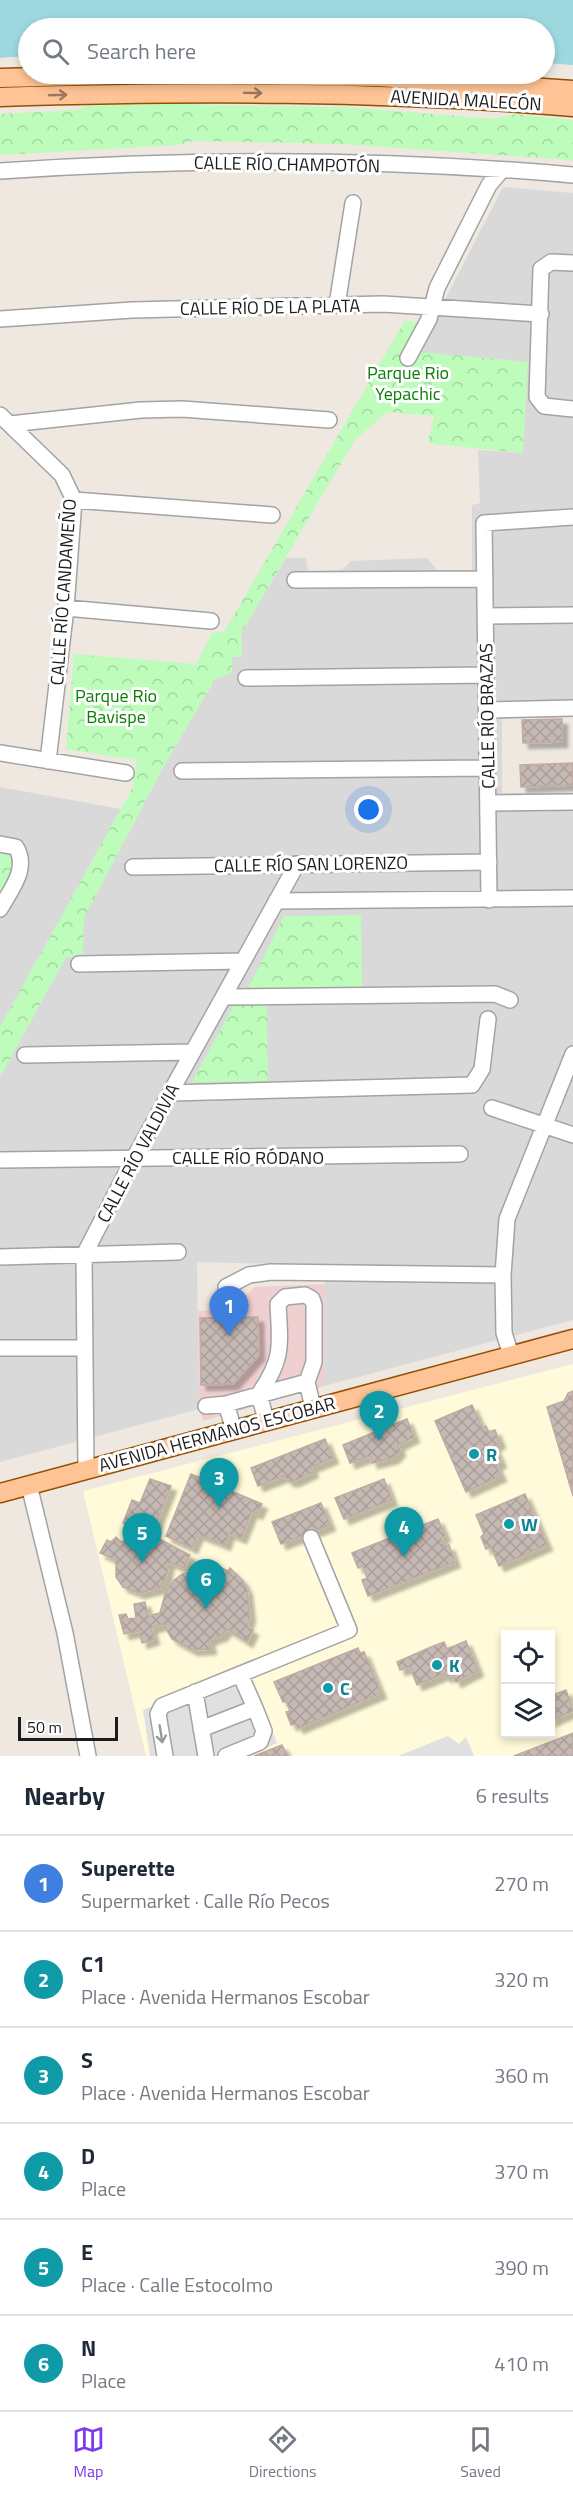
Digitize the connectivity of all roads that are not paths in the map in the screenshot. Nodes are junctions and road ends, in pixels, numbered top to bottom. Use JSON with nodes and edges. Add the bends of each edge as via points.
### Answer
{"nodes":[{"id":1,"x":0,"y":78,"type":"edge"},
{"id":2,"x":18,"y":78,"type":"edge"},
{"id":3,"x":483,"y":84,"type":"edge"},
{"id":4,"x":573,"y":90,"type":"edge"},
{"id":5,"x":0,"y":97,"type":"edge"},
{"id":6,"x":573,"y":107,"type":"edge"},
{"id":7,"x":0,"y":171,"type":"edge"},
{"id":8,"x":501,"y":171,"type":"junction"},
{"id":9,"x":573,"y":175,"type":"edge"},
{"id":10,"x":353,"y":203,"type":"dead end"},
{"id":11,"x":573,"y":263,"type":"edge"},
{"id":12,"x":337,"y":305,"type":"junction"},
{"id":13,"x":432,"y":306,"type":"junction"},
{"id":14,"x":541,"y":314,"type":"junction"},
{"id":15,"x":0,"y":319,"type":"edge"},
{"id":16,"x":408,"y":358,"type":"dead end"},
{"id":17,"x":573,"y":409,"type":"edge"},
{"id":18,"x":5,"y":419,"type":"edge"},
{"id":19,"x":329,"y":420,"type":"dead end"},
{"id":20,"x":74,"y":500,"type":"junction"},
{"id":21,"x":272,"y":514,"type":"dead end"},
{"id":22,"x":573,"y":517,"type":"edge"},
{"id":23,"x":485,"y":579,"type":"junction"},
{"id":24,"x":295,"y":580,"type":"dead end"},
{"id":25,"x":66,"y":608,"type":"junction"},
{"id":26,"x":573,"y":615,"type":"edge"},
{"id":27,"x":485,"y":616,"type":"junction"},
{"id":28,"x":211,"y":621,"type":"dead end"},
{"id":29,"x":486,"y":675,"type":"junction"},
{"id":30,"x":246,"y":678,"type":"dead end"},
{"id":31,"x":573,"y":708,"type":"edge"},
{"id":32,"x":487,"y":710,"type":"junction"},
{"id":33,"x":0,"y":753,"type":"edge"},
{"id":34,"x":48,"y":761,"type":"junction"},
{"id":35,"x":487,"y":768,"type":"junction"},
{"id":36,"x":182,"y":771,"type":"dead end"},
{"id":37,"x":126,"y":773,"type":"dead end"},
{"id":38,"x":573,"y":802,"type":"edge"},
{"id":39,"x":488,"y":803,"type":"junction"},
{"id":40,"x":0,"y":844,"type":"edge"},
{"id":41,"x":489,"y":862,"type":"junction"},
{"id":42,"x":297,"y":864,"type":"junction"},
{"id":43,"x":133,"y":867,"type":"dead end"},
{"id":44,"x":573,"y":898,"type":"edge"},
{"id":45,"x":489,"y":900,"type":"junction"},
{"id":46,"x":276,"y":901,"type":"junction"},
{"id":47,"x":0,"y":909,"type":"edge"},
{"id":48,"x":242,"y":961,"type":"junction"},
{"id":49,"x":79,"y":964,"type":"dead end"},
{"id":50,"x":224,"y":996,"type":"junction"},
{"id":51,"x":510,"y":1000,"type":"dead end"},
{"id":52,"x":488,"y":1019,"type":"dead end"},
{"id":53,"x":193,"y":1052,"type":"junction"},
{"id":54,"x":573,"y":1054,"type":"edge"},
{"id":55,"x":25,"y":1055,"type":"dead end"},
{"id":56,"x":170,"y":1093,"type":"junction"},
{"id":57,"x":492,"y":1108,"type":"dead end"},
{"id":58,"x":543,"y":1126,"type":"junction"},
{"id":59,"x":573,"y":1135,"type":"edge"},
{"id":60,"x":460,"y":1154,"type":"dead end"},
{"id":61,"x":134,"y":1158,"type":"junction"},
{"id":62,"x":0,"y":1160,"type":"edge"},
{"id":63,"x":178,"y":1252,"type":"dead end"},
{"id":64,"x":84,"y":1255,"type":"junction"},
{"id":65,"x":0,"y":1257,"type":"edge"},
{"id":66,"x":503,"y":1275,"type":"junction"},
{"id":67,"x":226,"y":1287,"type":"dead end"},
{"id":68,"x":573,"y":1339,"type":"edge"},
{"id":69,"x":0,"y":1348,"type":"edge"},
{"id":70,"x":84,"y":1348,"type":"junction"},
{"id":71,"x":511,"y":1355,"type":"junction"},
{"id":72,"x":307,"y":1382,"type":"junction"},
{"id":73,"x":259,"y":1394,"type":"junction"},
{"id":74,"x":226,"y":1404,"type":"junction"},
{"id":75,"x":206,"y":1406,"type":"dead end"},
{"id":76,"x":314,"y":1408,"type":"junction"},
{"id":77,"x":266,"y":1420,"type":"junction"},
{"id":78,"x":234,"y":1430,"type":"junction"},
{"id":79,"x":86,"y":1470,"type":"junction"},
{"id":80,"x":29,"y":1485,"type":"junction"},
{"id":81,"x":0,"y":1493,"type":"edge"},
{"id":82,"x":311,"y":1538,"type":"dead end"},
{"id":83,"x":240,"y":1674,"type":"junction"},
{"id":84,"x":195,"y":1692,"type":"junction"},
{"id":85,"x":255,"y":1708,"type":"junction"},
{"id":86,"x":201,"y":1729,"type":"junction"},
{"id":87,"x":88,"y":1756,"type":"edge"},
{"id":88,"x":165,"y":1756,"type":"edge"},
{"id":89,"x":206,"y":1756,"type":"edge"},
{"id":90,"x":226,"y":1756,"type":"edge"}],
"edges":[{"from":1,"to":2,"type":"main road"},
{"from":3,"to":4,"type":"main road","name":"AVENIDA MALECÓN"},
{"from":5,"to":6,"type":"main road","name":"AVENIDA MALECÓN","one_way":true,"via":[[214,92],[350,94]]},
{"from":7,"to":8,"type":"street","name":"CALLE RÍO CHAMPOTÓN","via":[[214,162]]},
{"from":8,"to":9,"type":"street","name":"CALLE RÍO CHAMPOTÓN"},
{"from":8,"to":13,"type":"street","via":[[489,185],[437,288]]},
{"from":10,"to":12,"type":"street"},
{"from":11,"to":14,"type":"street","via":[[544,264]]},
{"from":12,"to":13,"type":"street","name":"CALLE RÍO DE LA PLATA"},
{"from":12,"to":15,"type":"street","name":"CALLE RÍO DE LA PLATA","via":[[132,310]]},
{"from":13,"to":14,"type":"street","name":"CALLE RÍO DE LA PLATA"},
{"from":13,"to":16,"type":"street"},
{"from":14,"to":17,"type":"street","via":[[537,397],[540,404]]},
{"from":18,"to":19,"type":"street","via":[[182,409]]},
{"from":18,"to":20,"type":"street","name":"CALLE RÍO CANDAMEÑO","via":[[62,475]]},
{"from":20,"to":21,"type":"street"},
{"from":20,"to":25,"type":"street","name":"CALLE RÍO CANDAMEÑO"},
{"from":22,"to":23,"type":"street","name":"CALLE RÍO BRAZAS","via":[[484,523]]},
{"from":23,"to":24,"type":"street"},
{"from":23,"to":27,"type":"street","name":"CALLE RÍO BRAZAS"},
{"from":25,"to":28,"type":"street"},
{"from":25,"to":34,"type":"street","name":"CALLE RÍO CANDAMEÑO"},
{"from":26,"to":27,"type":"street"},
{"from":27,"to":29,"type":"street","name":"CALLE RÍO BRAZAS"},
{"from":29,"to":30,"type":"street"},
{"from":29,"to":32,"type":"street","name":"CALLE RÍO BRAZAS"},
{"from":31,"to":32,"type":"street"},
{"from":32,"to":35,"type":"street","name":"CALLE RÍO BRAZAS"},
{"from":33,"to":34,"type":"street"},
{"from":34,"to":37,"type":"street"},
{"from":35,"to":36,"type":"street"},
{"from":35,"to":39,"type":"street","name":"CALLE RÍO BRAZAS"},
{"from":38,"to":39,"type":"street"},
{"from":39,"to":41,"type":"street","name":"CALLE RÍO BRAZAS"},
{"from":40,"to":47,"type":"street","via":[[16,847],[22,860],[21,870]]},
{"from":41,"to":42,"type":"street","name":"CALLE RÍO SAN LORENZO"},
{"from":41,"to":45,"type":"street","name":"CALLE RÍO BRAZAS"},
{"from":42,"to":43,"type":"street","name":"CALLE RÍO SAN LORENZO"},
{"from":42,"to":46,"type":"street","name":"CALLE RÍO VALDIVIA"},
{"from":44,"to":45,"type":"street","name":"CALLE RÍO SAN LORENZO"},
{"from":45,"to":46,"type":"street","name":"CALLE RÍO SAN LORENZO"},
{"from":46,"to":48,"type":"street","name":"CALLE RÍO VALDIVIA"},
{"from":48,"to":49,"type":"street"},
{"from":48,"to":50,"type":"street","name":"CALLE RÍO VALDIVIA"},
{"from":50,"to":51,"type":"street","via":[[495,994]]},
{"from":50,"to":53,"type":"street","name":"CALLE RÍO VALDIVIA"},
{"from":52,"to":56,"type":"street","via":[[482,1069],[472,1085]]},
{"from":53,"to":55,"type":"street"},
{"from":53,"to":56,"type":"street","name":"CALLE RÍO VALDIVIA"},
{"from":54,"to":58,"type":"street"},
{"from":56,"to":61,"type":"street","name":"CALLE RÍO VALDIVIA"},
{"from":57,"to":58,"type":"street"},
{"from":58,"to":59,"type":"street"},
{"from":58,"to":66,"type":"street","via":[[507,1219]]},
{"from":60,"to":61,"type":"street","name":"CALLE RÍO RÓDANO"},
{"from":61,"to":62,"type":"street","name":"CALLE RÍO RÓDANO"},
{"from":61,"to":64,"type":"street","name":"CALLE RÍO VALDIVIA"},
{"from":63,"to":64,"type":"street"},
{"from":64,"to":65,"type":"street"},
{"from":64,"to":70,"type":"street","name":"CALLE RÍO VALDIVIA"},
{"from":66,"to":67,"type":"street","via":[[270,1272],[249,1275]]},
{"from":66,"to":71,"type":"street","via":[[504,1333]]},
{"from":68,"to":71,"type":"main road","name":"AVENIDA HERMANOS ESCOBAR"},
{"from":69,"to":70,"type":"street"},
{"from":70,"to":79,"type":"street","name":"CALLE RÍO VALDIVIA"},
{"from":71,"to":76,"type":"main road","name":"AVENIDA HERMANOS ESCOBAR"},
{"from":72,"to":73,"type":"street"},
{"from":72,"to":73,"type":"street","via":[[314,1362],[314,1305],[305,1295],[285,1296],[278,1304],[281,1349],[275,1371]]},
{"from":72,"to":76,"type":"street"},
{"from":73,"to":74,"type":"street"},
{"from":73,"to":77,"type":"street"},
{"from":74,"to":75,"type":"street"},
{"from":74,"to":78,"type":"street"},
{"from":76,"to":77,"type":"main road","name":"AVENIDA HERMANOS ESCOBAR"},
{"from":77,"to":78,"type":"main road","name":"AVENIDA HERMANOS ESCOBAR"},
{"from":78,"to":79,"type":"main road","name":"AVENIDA HERMANOS ESCOBAR"},
{"from":79,"to":80,"type":"main road","name":"AVENIDA HERMANOS ESCOBAR"},
{"from":80,"to":81,"type":"main road","name":"AVENIDA HERMANOS ESCOBAR"},
{"from":80,"to":87,"type":"street","via":[[65,1633]]},
{"from":82,"to":83,"type":"street","via":[[349,1630]]},
{"from":83,"to":84,"type":"street"},
{"from":83,"to":85,"type":"street"},
{"from":84,"to":86,"type":"street"},
{"from":84,"to":88,"type":"street","one_way":true,"via":[[158,1709]]},
{"from":85,"to":86,"type":"street"},
{"from":85,"to":90,"type":"street","via":[[264,1731],[260,1742]]},
{"from":86,"to":89,"type":"street"}]}
